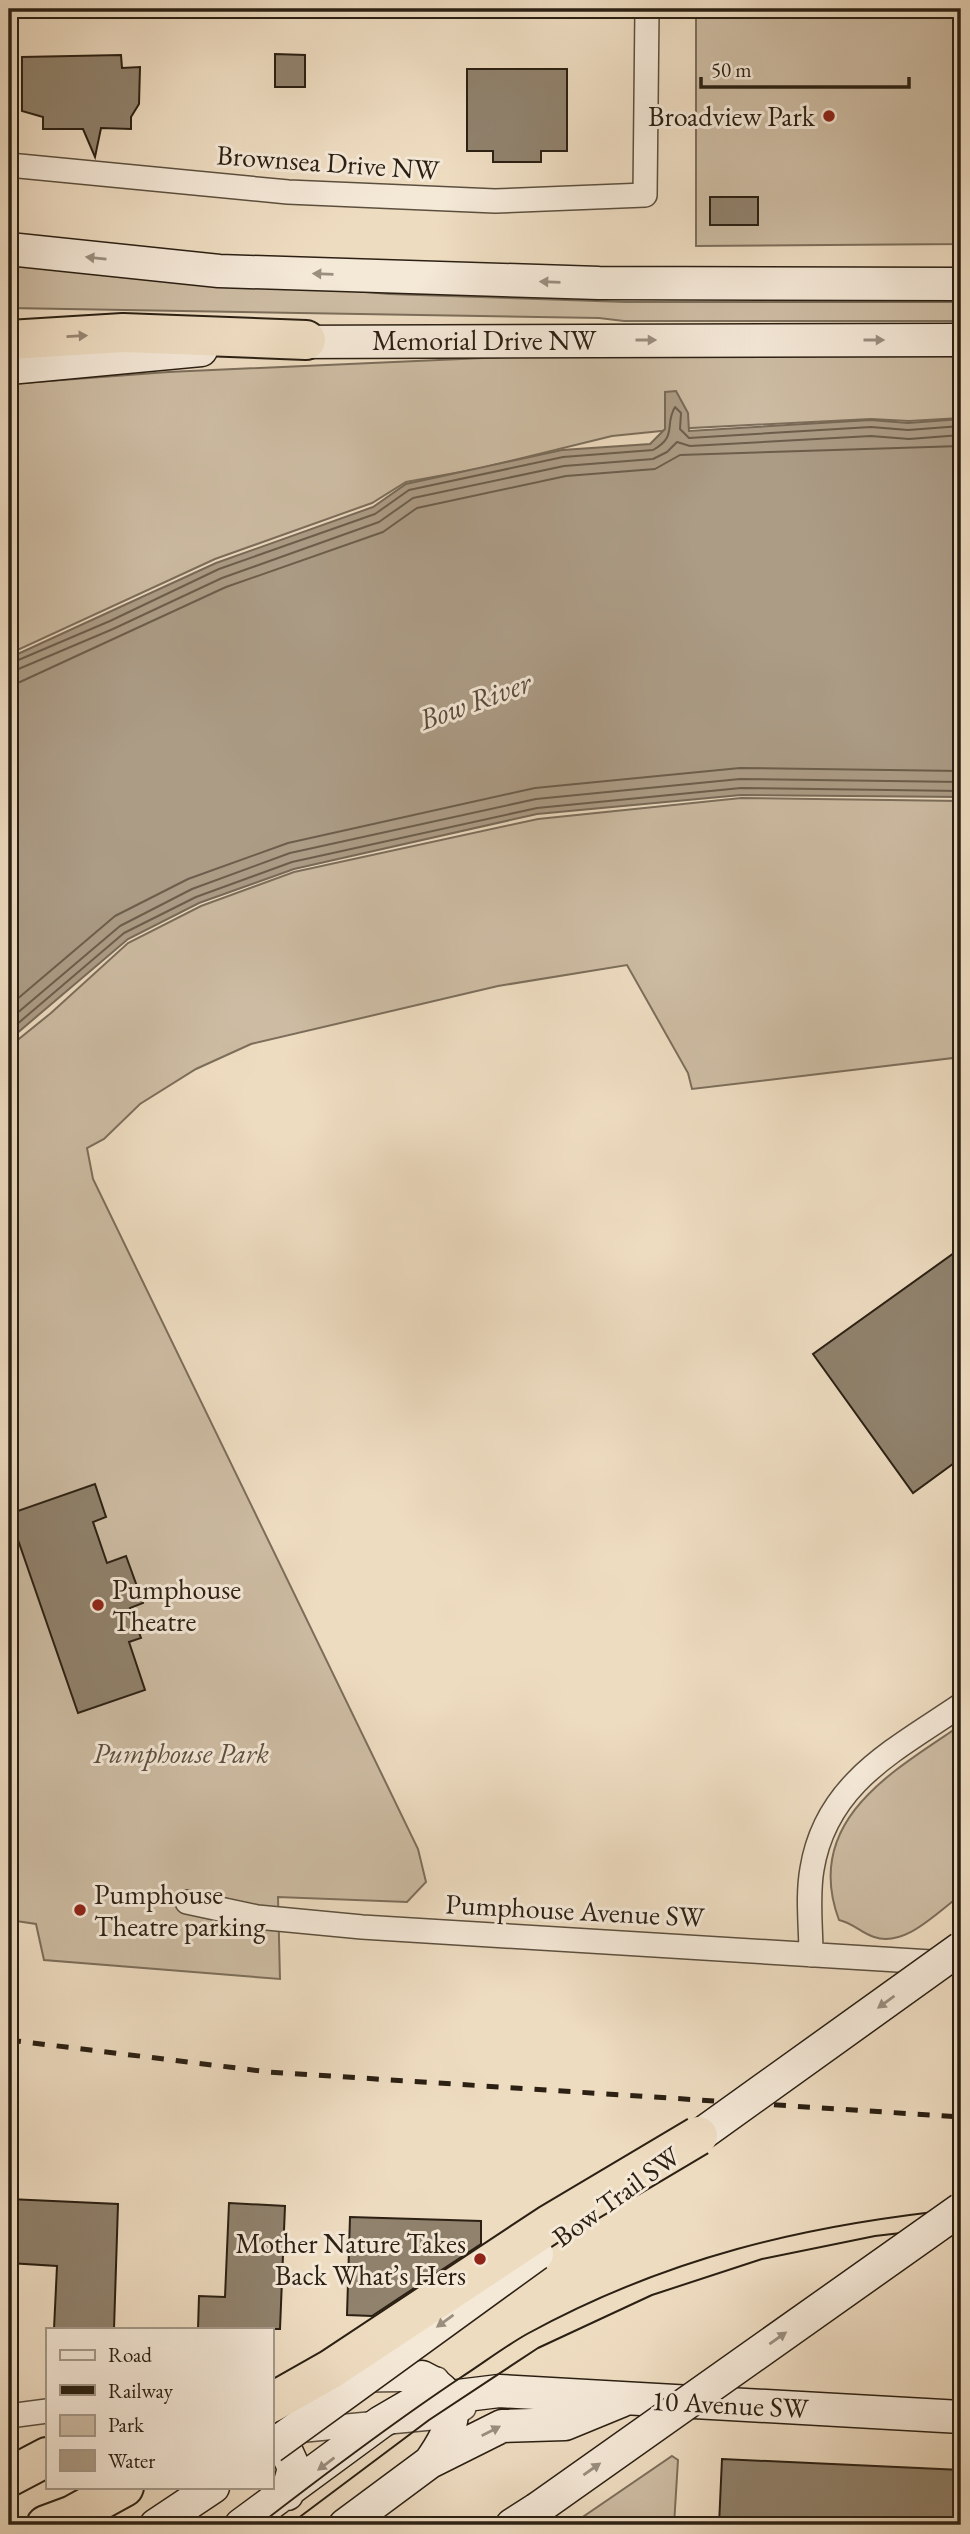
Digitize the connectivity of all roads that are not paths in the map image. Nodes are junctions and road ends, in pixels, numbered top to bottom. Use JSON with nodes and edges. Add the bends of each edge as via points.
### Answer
{"nodes":[{"id":1,"x":647,"y":9,"type":"edge"},
{"id":2,"x":9,"y":165,"type":"edge"},
{"id":3,"x":9,"y":249,"type":"edge"},
{"id":4,"x":961,"y":263,"type":"edge"},
{"id":5,"x":599,"y":283,"type":"junction"},
{"id":6,"x":961,"y":284,"type":"edge"},
{"id":7,"x":9,"y":340,"type":"edge"},
{"id":8,"x":306,"y":340,"type":"junction"},
{"id":9,"x":961,"y":340,"type":"edge"},
{"id":10,"x":9,"y":368,"type":"edge"},
{"id":11,"x":961,"y":1705,"type":"edge"},
{"id":12,"x":187,"y":1902,"type":"dead end"},
{"id":13,"x":961,"y":1948,"type":"edge"},
{"id":14,"x":811,"y":1955,"type":"junction"},
{"id":15,"x":961,"y":1964,"type":"edge"},
{"id":16,"x":698,"y":2137,"type":"joint"},
{"id":17,"x":961,"y":2209,"type":"edge"},
{"id":18,"x":422,"y":2377,"type":"junction"},
{"id":19,"x":273,"y":2387,"type":"edge"},
{"id":20,"x":499,"y":2391,"type":"junction"},
{"id":21,"x":630,"y":2398,"type":"junction"},
{"id":22,"x":450,"y":2405,"type":"junction"},
{"id":23,"x":46,"y":2411,"type":"edge"},
{"id":24,"x":9,"y":2416,"type":"edge"},
{"id":25,"x":961,"y":2417,"type":"edge"},
{"id":26,"x":381,"y":2422,"type":"junction"},
{"id":27,"x":273,"y":2429,"type":"edge"},
{"id":28,"x":46,"y":2456,"type":"edge"},
{"id":29,"x":46,"y":2457,"type":"edge"},
{"id":30,"x":9,"y":2458,"type":"edge"},
{"id":31,"x":430,"y":2462,"type":"junction"},
{"id":32,"x":9,"y":2477,"type":"edge"},
{"id":33,"x":122,"y":2488,"type":"edge"},
{"id":34,"x":212,"y":2488,"type":"edge"},
{"id":35,"x":287,"y":2494,"type":"junction"},
{"id":36,"x":60,"y":2520,"type":"edge"},
{"id":37,"x":525,"y":2520,"type":"edge"},
{"id":38,"x":156,"y":2525,"type":"edge"},
{"id":39,"x":241,"y":2525,"type":"edge"},
{"id":40,"x":345,"y":2525,"type":"edge"}],
"edges":[{"from":1,"to":2,"type":"street","name":"Brownsea Drive NW","via":[[645,195],[495,201],[288,192]]},
{"from":5,"to":3,"type":"main road","name":"Memorial Drive NW","one_way":true,"via":[[219,271]]},
{"from":4,"to":5,"type":"main road","via":[[800,263]]},
{"from":5,"to":6,"type":"main road","name":"Memorial Drive NW"},
{"from":7,"to":8,"type":"highway","one_way":true,"via":[[123,333]]},
{"from":8,"to":9,"type":"main road","name":"Memorial Drive NW","one_way":true},
{"from":8,"to":10,"type":"main road","name":"Memorial Drive NW"},
{"from":11,"to":14,"type":"street","via":[[868,1768],[829,1816],[811,1872]]},
{"from":12,"to":14,"type":"street","name":"Pumphouse Avenue SW","via":[[257,1917],[362,1927]]},
{"from":13,"to":16,"type":"main road","name":"Bow Trail SW","one_way":true,"bridge":true},
{"from":14,"to":15,"type":"street","name":"Pumphouse Avenue SW"},
{"from":16,"to":27,"type":"highway","one_way":true,"bridge":true,"via":[[550,2224],[331,2369]]},
{"from":37,"to":17,"type":"main road","one_way":true,"bridge":true},
{"from":18,"to":19,"type":"street","name":"10 Avenue SW"},
{"from":18,"to":20,"type":"street","name":"10 Avenue SW"},
{"from":18,"to":22,"type":"main road","via":[[441,2386]]},
{"from":20,"to":21,"type":"main road","name":"10 Avenue SW"},
{"from":20,"to":22,"type":"main road"},
{"from":21,"to":25,"type":"main road","name":"10 Avenue SW"},
{"from":31,"to":21,"type":"main road","one_way":true,"via":[[502,2426],[565,2424]]},
{"from":22,"to":26,"type":"main road","via":[[417,2401]]},
{"from":22,"to":31,"type":"main road","via":[[444,2442]]},
{"from":23,"to":24,"type":"street"},
{"from":26,"to":27,"type":"street"},
{"from":26,"to":35,"type":"main road","one_way":true},
{"from":27,"to":35,"type":"main road","via":[[294,2468]]},
{"from":28,"to":30,"type":"street"},
{"from":29,"to":32,"type":"highway"},
{"from":31,"to":40,"type":"main road"},
{"from":33,"to":36,"type":"highway"},
{"from":34,"to":38,"type":"main road"},
{"from":35,"to":39,"type":"main road"}]}
